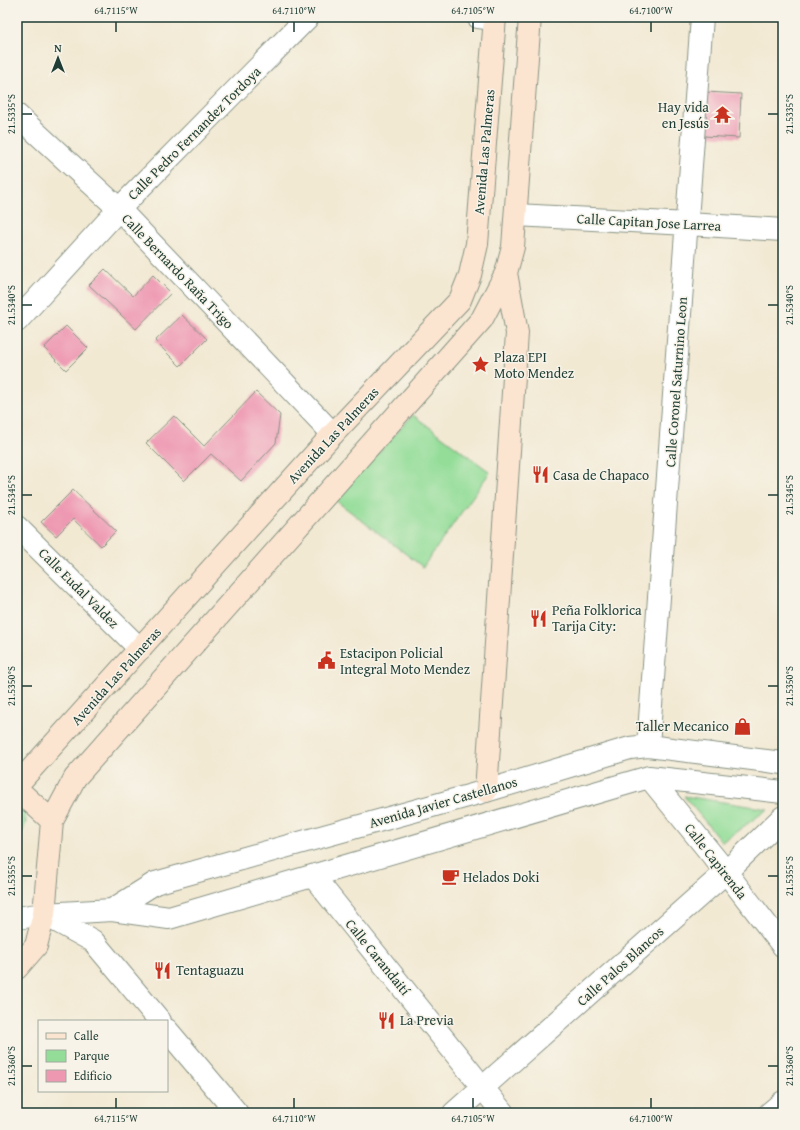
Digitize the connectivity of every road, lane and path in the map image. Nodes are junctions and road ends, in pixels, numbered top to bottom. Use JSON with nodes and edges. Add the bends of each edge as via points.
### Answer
{"nodes":[{"id":1,"x":308,"y":17,"type":"edge"},
{"id":2,"x":530,"y":17,"type":"edge"},
{"id":3,"x":702,"y":17,"type":"edge"},
{"id":4,"x":489,"y":18,"type":"edge"},
{"id":5,"x":17,"y":115,"type":"edge"},
{"id":6,"x":119,"y":209,"type":"junction"},
{"id":7,"x":516,"y":215,"type":"junction"},
{"id":8,"x":688,"y":224,"type":"junction"},
{"id":9,"x":783,"y":230,"type":"edge"},
{"id":10,"x":506,"y":273,"type":"junction"},
{"id":11,"x":17,"y":321,"type":"edge"},
{"id":12,"x":333,"y":434,"type":"junction"},
{"id":13,"x":17,"y":527,"type":"edge"},
{"id":14,"x":140,"y":649,"type":"junction"},
{"id":15,"x":648,"y":746,"type":"junction"},
{"id":16,"x":783,"y":763,"type":"edge"},
{"id":17,"x":649,"y":777,"type":"junction"},
{"id":18,"x":17,"y":786,"type":"edge"},
{"id":19,"x":17,"y":789,"type":"edge"},
{"id":20,"x":486,"y":791,"type":"junction"},
{"id":21,"x":783,"y":792,"type":"edge"},
{"id":22,"x":783,"y":816,"type":"edge"},
{"id":23,"x":52,"y":821,"type":"junction"},
{"id":24,"x":726,"y":872,"type":"junction"},
{"id":25,"x":313,"y":876,"type":"junction"},
{"id":26,"x":112,"y":910,"type":"junction"},
{"id":27,"x":44,"y":914,"type":"junction"},
{"id":28,"x":17,"y":918,"type":"edge"},
{"id":29,"x":783,"y":946,"type":"edge"},
{"id":30,"x":17,"y":968,"type":"edge"},
{"id":31,"x":159,"y":1020,"type":"edge"},
{"id":32,"x":168,"y":1031,"type":"edge"},
{"id":33,"x":483,"y":1088,"type":"junction"},
{"id":34,"x":783,"y":1102,"type":"edge"},
{"id":35,"x":236,"y":1113,"type":"edge"},
{"id":36,"x":454,"y":1113,"type":"edge"},
{"id":37,"x":503,"y":1113,"type":"edge"},
{"id":38,"x":770,"y":1113,"type":"edge"}],
"edges":[{"from":1,"to":6,"type":"street","name":"Calle Pedro Fernandez Tordoya"},
{"from":2,"to":7,"type":"street"},
{"from":3,"to":8,"type":"street","name":"Calle Coronel Saturnino Leon"},
{"from":4,"to":12,"type":"street","name":"Avenida Las Palmeras","via":[[477,244],[470,275],[460,300]]},
{"from":5,"to":6,"type":"street","name":"Calle Bernardo Raña Trigo"},
{"from":6,"to":11,"type":"street","name":"Calle Pedro Fernandez Tordoya"},
{"from":6,"to":12,"type":"street","name":"Calle Bernardo Raña Trigo"},
{"from":7,"to":8,"type":"street","name":"Calle Capitan Jose Larrea"},
{"from":7,"to":10,"type":"street","via":[[513,247]]},
{"from":8,"to":9,"type":"street","name":"Calle Capitan Jose Larrea"},
{"from":8,"to":15,"type":"street","name":"Calle Coronel Saturnino Leon"},
{"from":10,"to":20,"type":"street","via":[[517,332]]},
{"from":10,"to":23,"type":"street","via":[[482,319],[75,778]]},
{"from":12,"to":14,"type":"street","name":"Avenida Las Palmeras"},
{"from":13,"to":14,"type":"street","name":"Calle Eudal Valdez"},
{"from":14,"to":18,"type":"street","name":"Avenida Las Palmeras"},
{"from":15,"to":16,"type":"street","name":"Avenida Javier Castellanos"},
{"from":15,"to":20,"type":"street","name":"Avenida Javier Castellanos","via":[[630,748]]},
{"from":17,"to":21,"type":"street","name":"Avenida Javier Castellanos"},
{"from":17,"to":24,"type":"street","name":"Calle Capirenda"},
{"from":17,"to":25,"type":"street","name":"Avenida Javier Castellanos"},
{"from":19,"to":23,"type":"street"},
{"from":20,"to":26,"type":"street","name":"Avenida Javier Castellanos","via":[[155,883]]},
{"from":22,"to":24,"type":"street","name":"Calle Palos Blancos"},
{"from":23,"to":27,"type":"street"},
{"from":24,"to":29,"type":"street","name":"Calle Capirenda"},
{"from":24,"to":33,"type":"street","name":"Calle Palos Blancos"},
{"from":25,"to":26,"type":"street","name":"Avenida Javier Castellanos","via":[[169,918]]},
{"from":25,"to":33,"type":"street","name":"Calle Carandaití"},
{"from":26,"to":27,"type":"street","name":"Avenida Javier Castellanos"},
{"from":27,"to":28,"type":"street","name":"Avenida Javier Castellanos"},
{"from":27,"to":30,"type":"street","via":[[36,946]]},
{"from":27,"to":31,"type":"street","via":[[94,941]]},
{"from":32,"to":35,"type":"street"},
{"from":33,"to":36,"type":"street","name":"Calle Palos Blancos"},
{"from":33,"to":37,"type":"street","name":"Calle Carandaití"},
{"from":34,"to":38,"type":"street"}]}
